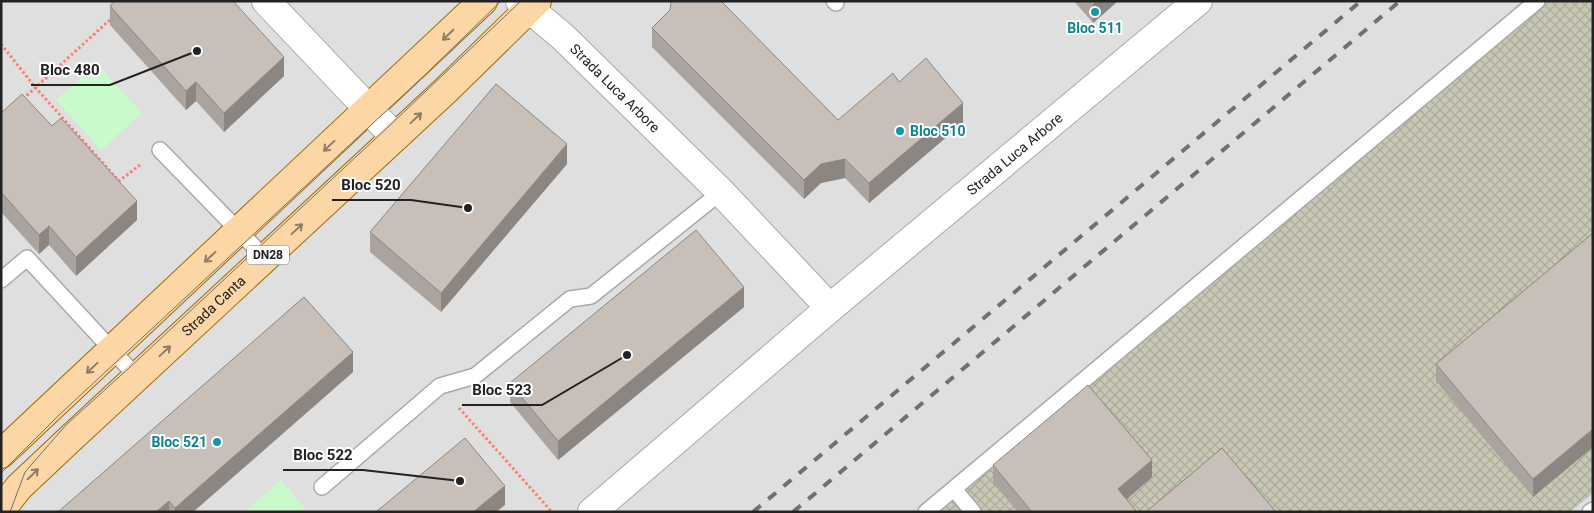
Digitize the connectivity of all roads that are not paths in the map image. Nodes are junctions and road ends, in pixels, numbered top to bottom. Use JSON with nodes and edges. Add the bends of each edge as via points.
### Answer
{"nodes":[{"id":1,"x":266,"y":1,"type":"edge"},
{"id":2,"x":483,"y":1,"type":"edge"},
{"id":3,"x":1198,"y":1,"type":"edge"},
{"id":4,"x":1537,"y":1,"type":"edge"},
{"id":5,"x":529,"y":4,"type":"edge"},
{"id":6,"x":369,"y":109,"type":"junction"},
{"id":7,"x":395,"y":137,"type":"junction"},
{"id":8,"x":160,"y":150,"type":"road end"},
{"id":9,"x":721,"y":192,"type":"junction"},
{"id":10,"x":238,"y":231,"type":"junction"},
{"id":11,"x":265,"y":258,"type":"junction"},
{"id":12,"x":1,"y":280,"type":"edge"},
{"id":13,"x":830,"y":308,"type":"junction"},
{"id":14,"x":111,"y":349,"type":"junction"},
{"id":15,"x":137,"y":377,"type":"junction"},
{"id":16,"x":1,"y":454,"type":"edge"},
{"id":17,"x":322,"y":486,"type":"dead end"},
{"id":18,"x":954,"y":488,"type":"junction"},
{"id":19,"x":4,"y":501,"type":"edge"},
{"id":20,"x":596,"y":511,"type":"edge"},
{"id":21,"x":926,"y":512,"type":"edge"},
{"id":22,"x":973,"y":512,"type":"edge"}],
"edges":[{"from":1,"to":6,"type":"street"},
{"from":2,"to":6,"type":"main road","number":"DN28","one_way":true},
{"from":3,"to":13,"type":"street","name":"Strada Luca Arbore"},
{"from":4,"to":18,"type":"lane"},
{"from":7,"to":5,"type":"main road","name":"Strada Canta","number":"DN28","one_way":true},
{"from":5,"to":9,"type":"street","name":"Strada Luca Arbore"},
{"from":6,"to":7,"type":"street"},
{"from":6,"to":10,"type":"main road","number":"DN28","one_way":true},
{"from":11,"to":7,"type":"main road","name":"Strada Canta","number":"DN28","one_way":true},
{"from":8,"to":10,"type":"lane"},
{"from":9,"to":13,"type":"street","name":"Strada Luca Arbore"},
{"from":9,"to":17,"type":"lane","via":[[592,296],[570,299],[475,376],[440,386]]},
{"from":10,"to":11,"type":"lane"},
{"from":10,"to":14,"type":"main road","number":"DN28","one_way":true},
{"from":15,"to":11,"type":"main road","name":"Strada Canta","number":"DN28","one_way":true},
{"from":12,"to":14,"type":"lane","via":[[27,258]]},
{"from":13,"to":20,"type":"street","name":"Strada Luca Arbore"},
{"from":14,"to":15,"type":"lane"},
{"from":14,"to":16,"type":"main road","number":"DN28","one_way":true},
{"from":19,"to":15,"type":"main road","name":"Strada Canta","number":"DN28","one_way":true},
{"from":18,"to":21,"type":"lane"},
{"from":18,"to":22,"type":"lane"}]}
